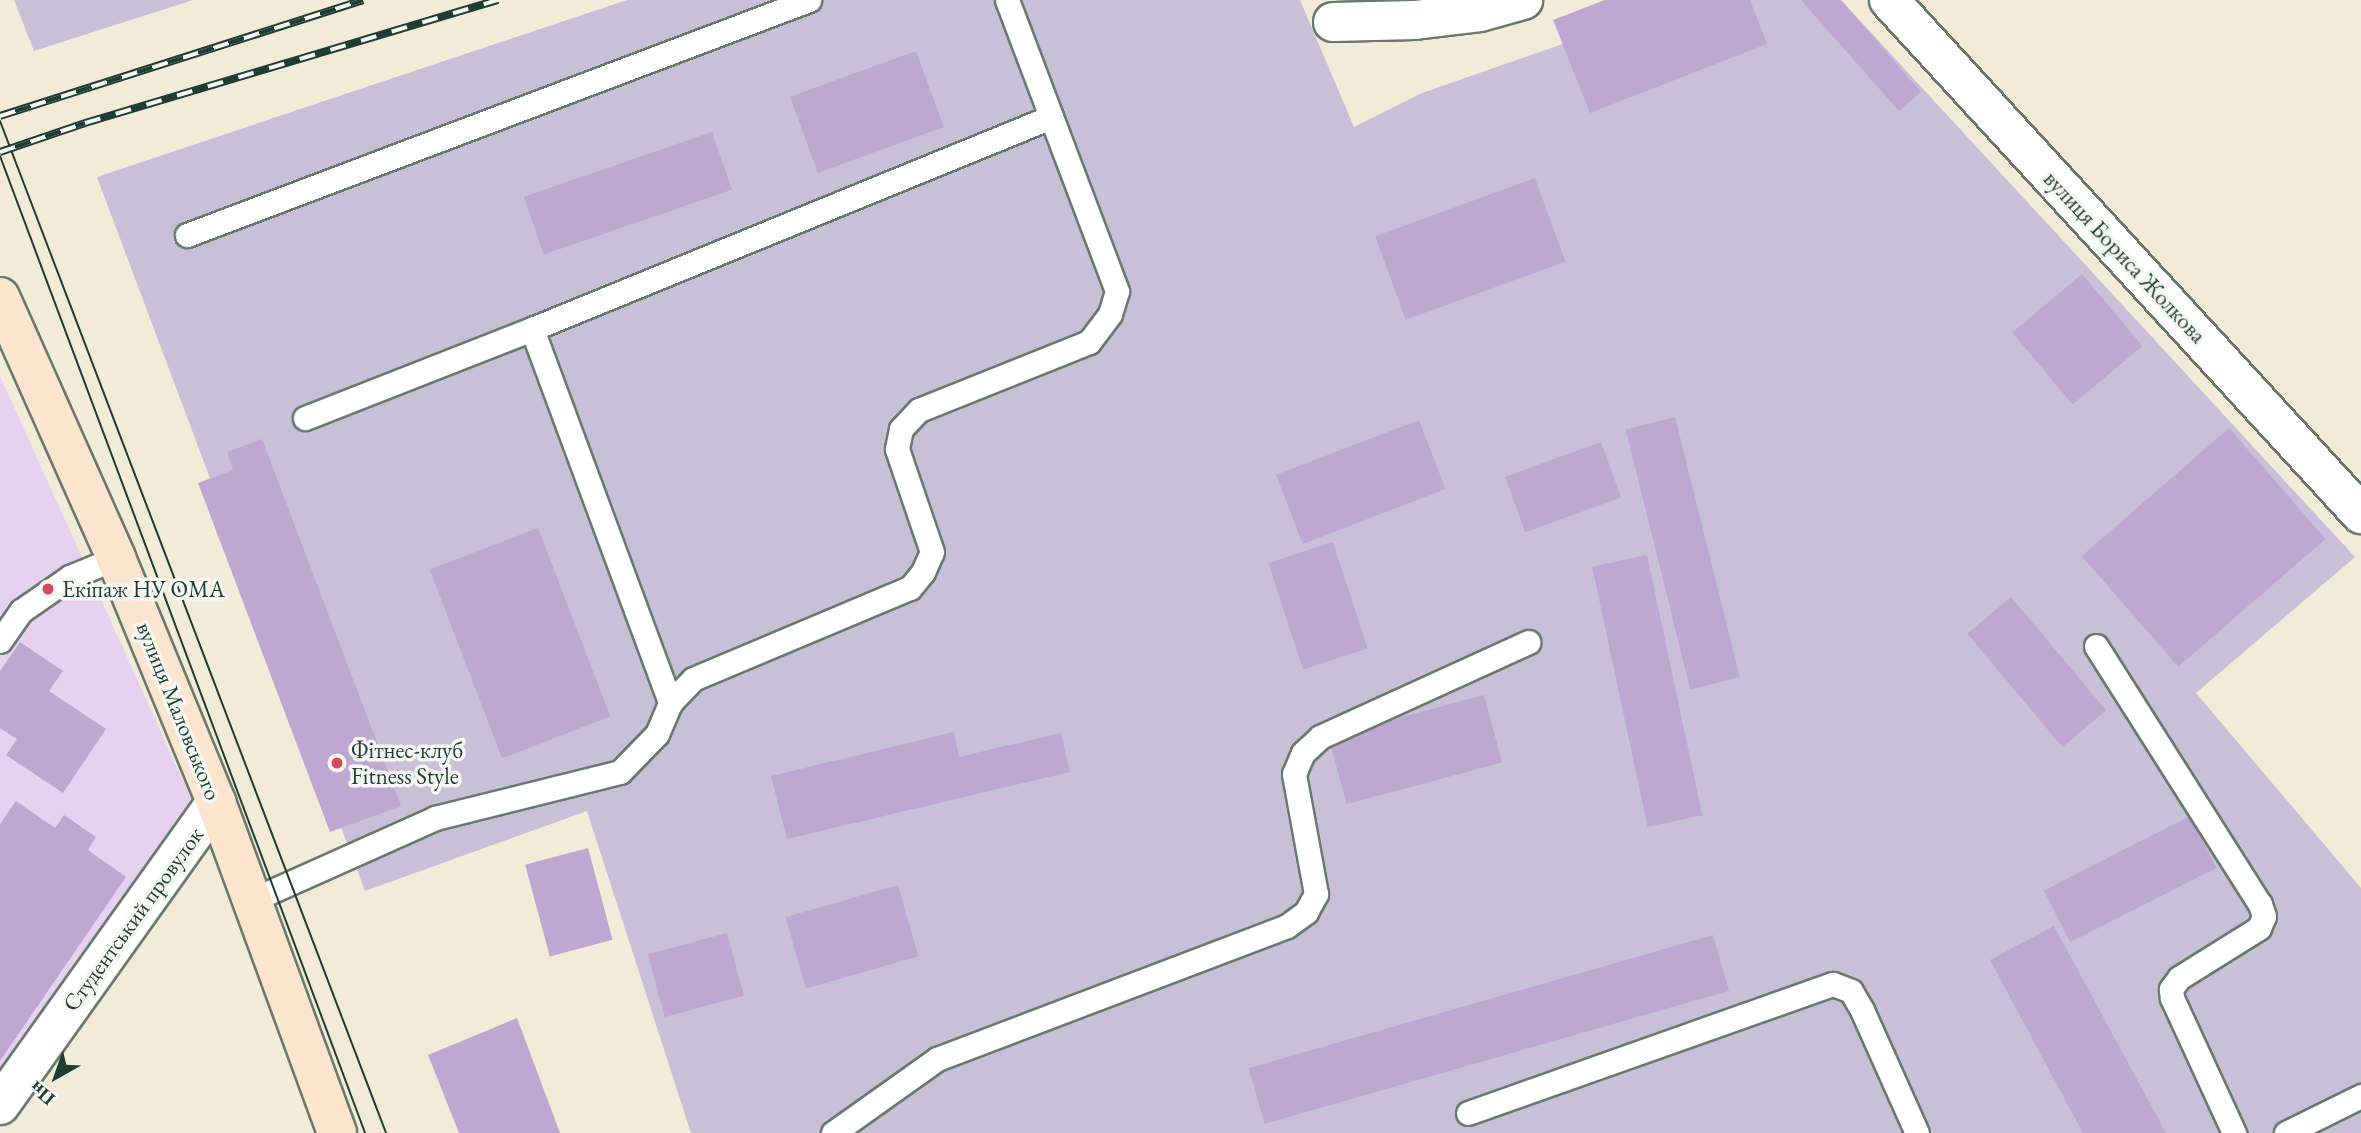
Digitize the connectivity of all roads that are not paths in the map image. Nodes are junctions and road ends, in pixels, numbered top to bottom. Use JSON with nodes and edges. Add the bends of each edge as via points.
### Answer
{"nodes":[{"id":1,"x":809,"y":0,"type":"edge"},
{"id":2,"x":1007,"y":0,"type":"edge"},
{"id":3,"x":1523,"y":0,"type":"edge"},
{"id":4,"x":1889,"y":0,"type":"edge"},
{"id":5,"x":1333,"y":22,"type":"dead end"},
{"id":6,"x":1051,"y":117,"type":"junction"},
{"id":7,"x":187,"y":235,"type":"dead end"},
{"id":8,"x":0,"y":297,"type":"edge"},
{"id":9,"x":532,"y":329,"type":"junction"},
{"id":10,"x":305,"y":418,"type":"dead end"},
{"id":11,"x":2361,"y":514,"type":"edge"},
{"id":12,"x":116,"y":558,"type":"junction"},
{"id":13,"x":0,"y":641,"type":"edge"},
{"id":14,"x":1528,"y":642,"type":"dead end"},
{"id":15,"x":2096,"y":646,"type":"dead end"},
{"id":16,"x":670,"y":703,"type":"junction"},
{"id":17,"x":216,"y":802,"type":"junction"},
{"id":18,"x":252,"y":900,"type":"junction"},
{"id":19,"x":2361,"y":1096,"type":"edge"},
{"id":20,"x":0,"y":1105,"type":"edge"},
{"id":21,"x":1468,"y":1113,"type":"dead end"},
{"id":22,"x":337,"y":1133,"type":"edge"},
{"id":23,"x":833,"y":1133,"type":"edge"},
{"id":24,"x":1917,"y":1133,"type":"edge"},
{"id":25,"x":2234,"y":1133,"type":"edge"},
{"id":26,"x":2286,"y":1133,"type":"edge"}],
"edges":[{"from":1,"to":7,"type":"lane"},
{"from":2,"to":6,"type":"lane"},
{"from":3,"to":5,"type":"street","via":[[1480,12],[1415,20]]},
{"from":4,"to":11,"type":"street","name":"вулиця Бориса Жолкова"},
{"from":6,"to":9,"type":"lane"},
{"from":6,"to":16,"type":"lane","via":[[1117,291],[1110,314],[1089,342],[919,410],[901,429],[897,449],[932,552],[910,588],[693,679]]},
{"from":8,"to":12,"type":"street","name":"вулиця Маловського"},
{"from":9,"to":10,"type":"lane"},
{"from":9,"to":16,"type":"lane"},
{"from":12,"to":13,"type":"lane","via":[[70,577],[21,611]]},
{"from":12,"to":17,"type":"street","name":"вулиця Маловського"},
{"from":14,"to":23,"type":"lane","via":[[1320,737],[1303,753],[1294,774],[1316,894],[1306,912],[1287,926],[937,1059]]},
{"from":15,"to":25,"type":"lane","via":[[2264,916],[2259,928],[2179,978],[2171,989]]},
{"from":16,"to":18,"type":"lane","via":[[657,734],[620,772],[435,818]]},
{"from":17,"to":18,"type":"street","name":"вулиця Маловського"},
{"from":17,"to":20,"type":"street","name":"Студентський провулок"},
{"from":18,"to":22,"type":"street","name":"вулиця Маловського"},
{"from":19,"to":26,"type":"lane"},
{"from":21,"to":24,"type":"lane","via":[[1833,984],[1851,992],[1862,1010]]}]}
